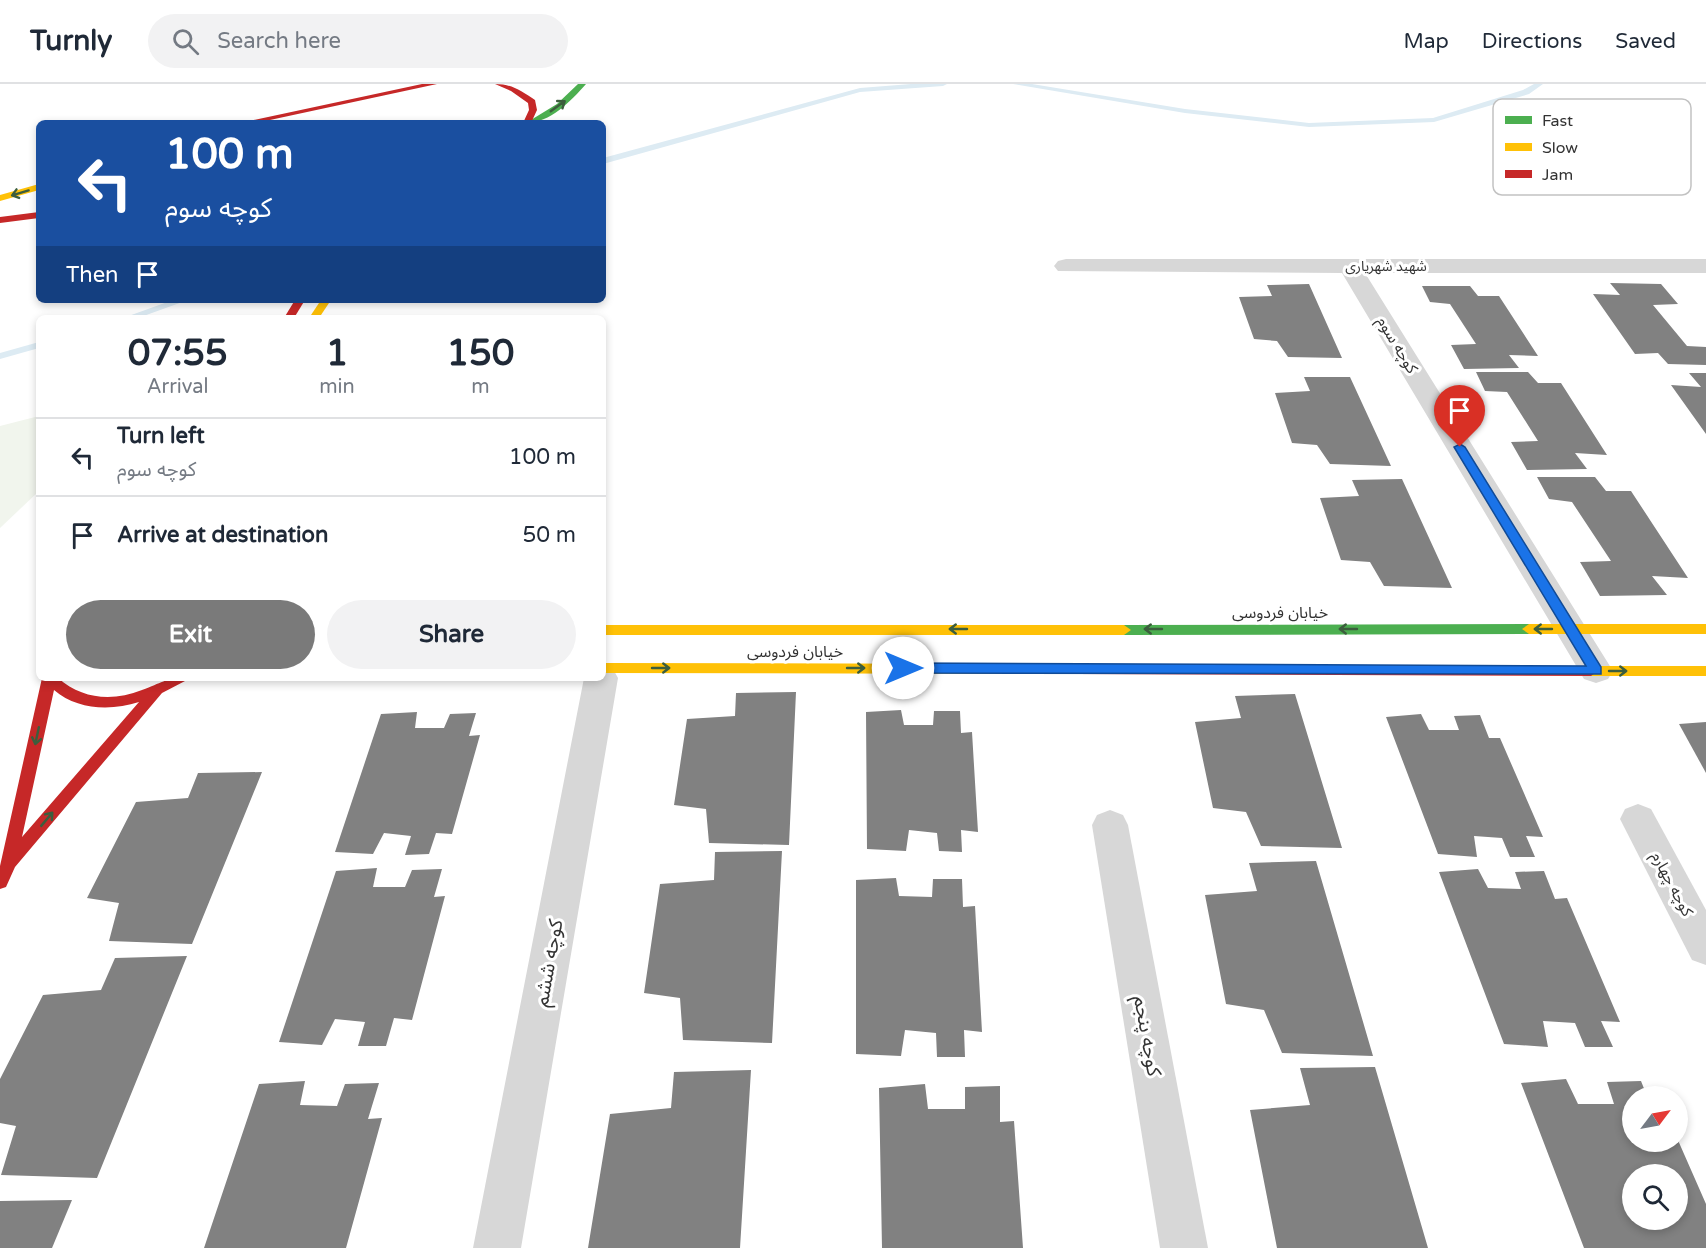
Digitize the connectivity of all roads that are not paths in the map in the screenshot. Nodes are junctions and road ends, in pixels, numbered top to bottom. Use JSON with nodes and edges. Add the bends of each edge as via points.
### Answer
{"nodes":[{"id":1,"x":359,"y":84,"type":"edge"},
{"id":2,"x":434,"y":84,"type":"edge"},
{"id":3,"x":499,"y":84,"type":"edge"},
{"id":4,"x":582,"y":84,"type":"edge"},
{"id":5,"x":340,"y":104,"type":"junction"},
{"id":6,"x":259,"y":120,"type":"edge"},
{"id":7,"x":530,"y":120,"type":"edge"},
{"id":8,"x":534,"y":120,"type":"edge"},
{"id":9,"x":36,"y":188,"type":"edge"},
{"id":10,"x":0,"y":198,"type":"edge"},
{"id":11,"x":36,"y":214,"type":"edge"},
{"id":12,"x":0,"y":220,"type":"edge"},
{"id":13,"x":1066,"y":266,"type":"dead end"},
{"id":14,"x":1349,"y":266,"type":"junction"},
{"id":15,"x":1697,"y":266,"type":"edge"},
{"id":16,"x":1706,"y":284,"type":"edge"},
{"id":17,"x":1570,"y":629,"type":"junction"},
{"id":18,"x":1706,"y":629,"type":"edge"},
{"id":19,"x":606,"y":630,"type":"edge"},
{"id":20,"x":606,"y":668,"type":"edge"},
{"id":21,"x":1596,"y":671,"type":"junction"},
{"id":22,"x":1706,"y":671,"type":"edge"},
{"id":23,"x":49,"y":681,"type":"edge"},
{"id":24,"x":51,"y":681,"type":"edge"},
{"id":25,"x":174,"y":681,"type":"edge"},
{"id":26,"x":600,"y":681,"type":"edge"},
{"id":27,"x":156,"y":691,"type":"junction"},
{"id":28,"x":1638,"y":819,"type":"dead end"},
{"id":29,"x":1110,"y":825,"type":"dead end"},
{"id":30,"x":9,"y":863,"type":"junction"},
{"id":31,"x":0,"y":882,"type":"edge"},
{"id":32,"x":1706,"y":948,"type":"edge"},
{"id":33,"x":497,"y":1248,"type":"edge"},
{"id":34,"x":1184,"y":1248,"type":"edge"}],
"edges":[{"from":1,"to":5,"type":"street"},
{"from":2,"to":5,"type":"street"},
{"from":3,"to":7,"type":"street","via":[[532,102]]},
{"from":8,"to":4,"type":"street","one_way":true,"via":[[560,106]]},
{"from":5,"to":6,"type":"street"},
{"from":9,"to":10,"type":"street","one_way":true},
{"from":11,"to":12,"type":"street"},
{"from":13,"to":14,"type":"street","name":"شهید شهریاری"},
{"from":14,"to":15,"type":"street","name":"شهید شهریاری"},
{"from":14,"to":17,"type":"street","name":"کوچه سوم"},
{"from":15,"to":16,"type":"street"},
{"from":17,"to":18,"type":"street","name":"خیابان فردوسی"},
{"from":17,"to":19,"type":"street","name":"خیابان فردوسی","one_way":true},
{"from":17,"to":21,"type":"street","name":"کوچه سوم"},
{"from":20,"to":21,"type":"street","name":"خیابان فردوسی","one_way":true},
{"from":21,"to":22,"type":"street","name":"خیابان فردوسی","one_way":true},
{"from":23,"to":30,"type":"street","one_way":true},
{"from":24,"to":27,"type":"street","via":[[71,698],[89,702],[133,699]]},
{"from":25,"to":27,"type":"street"},
{"from":26,"to":33,"type":"street","name":"کوچه ششم"},
{"from":30,"to":27,"type":"street","one_way":true},
{"from":28,"to":32,"type":"street","name":"کوچه چهارم"},
{"from":29,"to":34,"type":"street","name":"کوچه پنجم"},
{"from":30,"to":31,"type":"street"}]}
